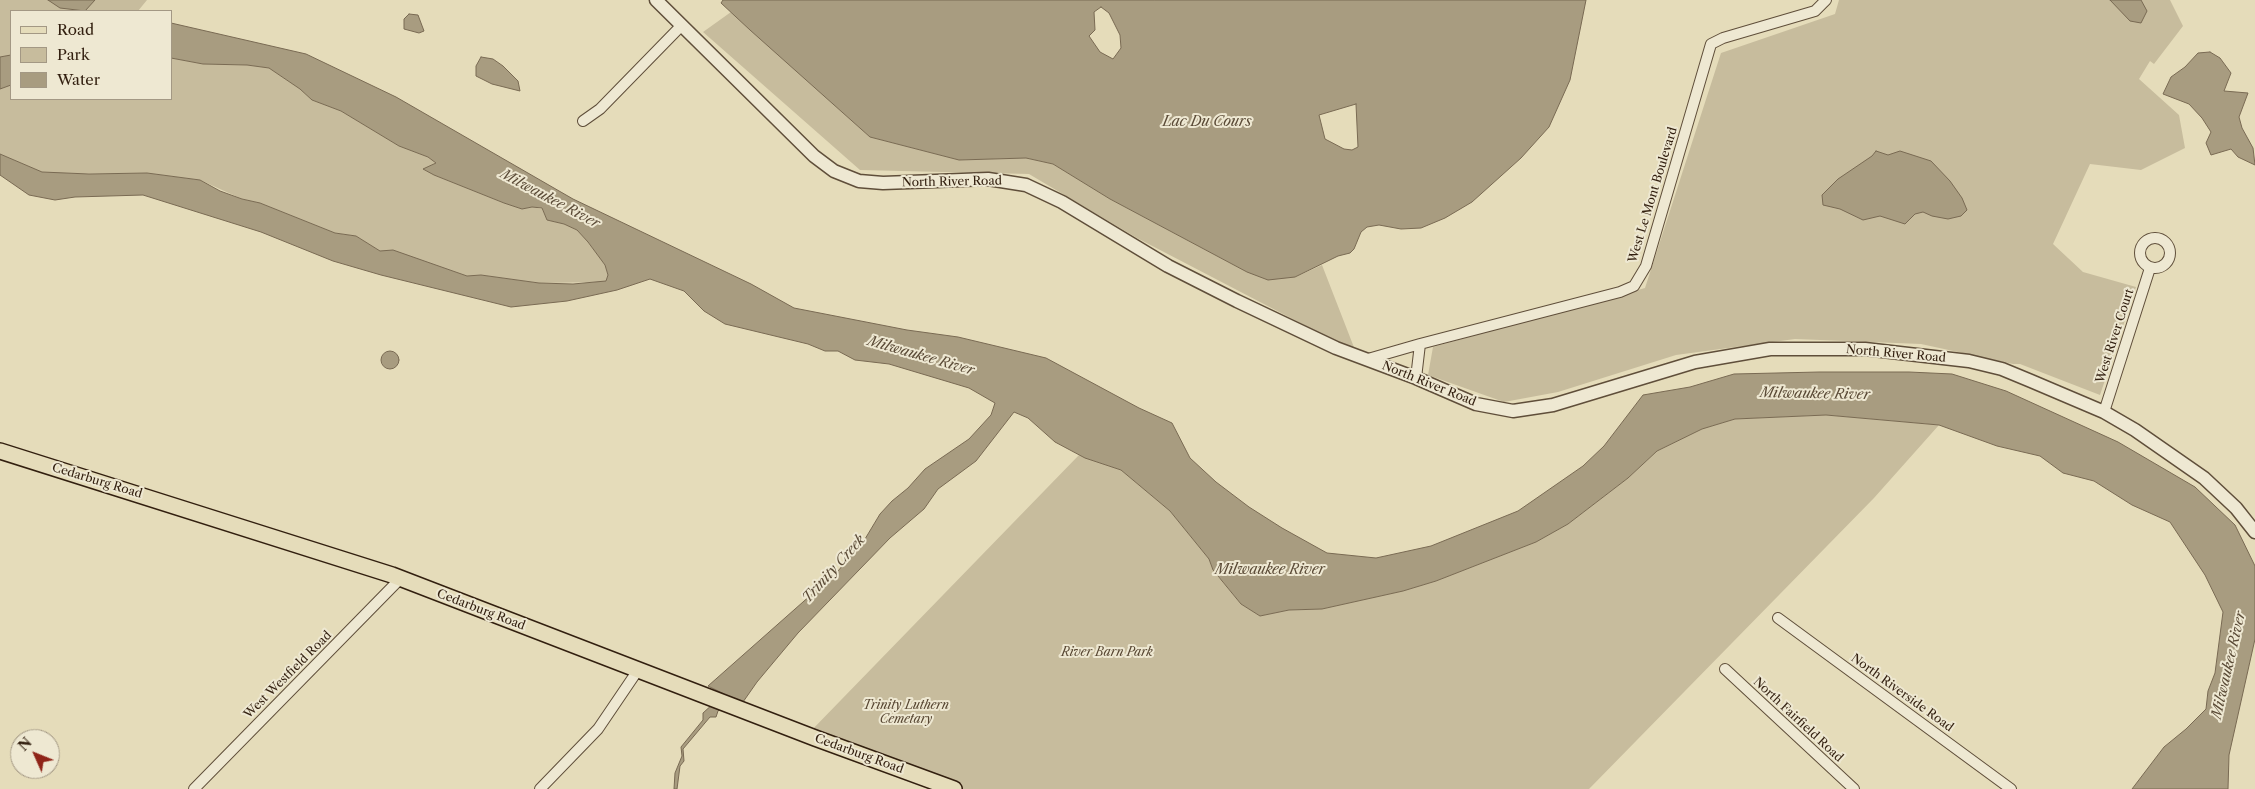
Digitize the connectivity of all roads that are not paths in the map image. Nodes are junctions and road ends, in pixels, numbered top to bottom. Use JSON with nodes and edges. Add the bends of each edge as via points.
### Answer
{"nodes":[{"id":1,"x":656,"y":0,"type":"edge"},
{"id":2,"x":1826,"y":0,"type":"edge"},
{"id":3,"x":682,"y":25,"type":"junction"},
{"id":4,"x":583,"y":121,"type":"dead end"},
{"id":5,"x":2150,"y":268,"type":"dead end"},
{"id":6,"x":1420,"y":344,"type":"junction"},
{"id":7,"x":1368,"y":359,"type":"junction"},
{"id":8,"x":1416,"y":378,"type":"junction"},
{"id":9,"x":2104,"y":412,"type":"junction"},
{"id":10,"x":0,"y":451,"type":"edge"},
{"id":11,"x":2255,"y":532,"type":"edge"},
{"id":12,"x":400,"y":579,"type":"junction"},
{"id":13,"x":1778,"y":618,"type":"dead end"},
{"id":14,"x":1725,"y":669,"type":"dead end"},
{"id":15,"x":638,"y":670,"type":"junction"},
{"id":16,"x":194,"y":789,"type":"edge"},
{"id":17,"x":540,"y":789,"type":"edge"},
{"id":18,"x":954,"y":789,"type":"edge"},
{"id":19,"x":1854,"y":789,"type":"edge"},
{"id":20,"x":2011,"y":789,"type":"edge"}],
"edges":[{"from":1,"to":3,"type":"street","name":"North River Road"},
{"from":2,"to":6,"type":"street","name":"West Le Mont Boulevard","via":[[1815,11],[1711,44],[1646,266],[1634,286]]},
{"from":3,"to":4,"type":"street","via":[[600,110]]},
{"from":3,"to":7,"type":"street","name":"North River Road","via":[[814,156],[834,171],[859,181],[883,183],[988,180],[1026,185],[1062,202],[1144,252],[1214,289],[1303,333]]},
{"from":5,"to":9,"type":"street","name":"West River Court"},
{"from":6,"to":7,"type":"street","name":"West Le Mont Boulevard"},
{"from":6,"to":8,"type":"street"},
{"from":7,"to":8,"type":"street","name":"North River Road"},
{"from":8,"to":9,"type":"street","name":"North River Road","via":[[1476,404],[1513,411],[1553,404],[1695,362],[1770,349],[1865,349],[1969,361],[2002,369]]},
{"from":9,"to":11,"type":"street","name":"North River Road","via":[[2204,478],[2236,508]]},
{"from":10,"to":12,"type":"main road","name":"Cedarburg Road"},
{"from":12,"to":15,"type":"main road","name":"Cedarburg Road"},
{"from":12,"to":16,"type":"street","name":"West Westfield Road"},
{"from":13,"to":20,"type":"street","name":"North Riverside Road"},
{"from":14,"to":19,"type":"street","name":"North Fairfield Road"},
{"from":15,"to":17,"type":"street","via":[[598,729]]},
{"from":15,"to":18,"type":"main road","name":"Cedarburg Road"}]}
